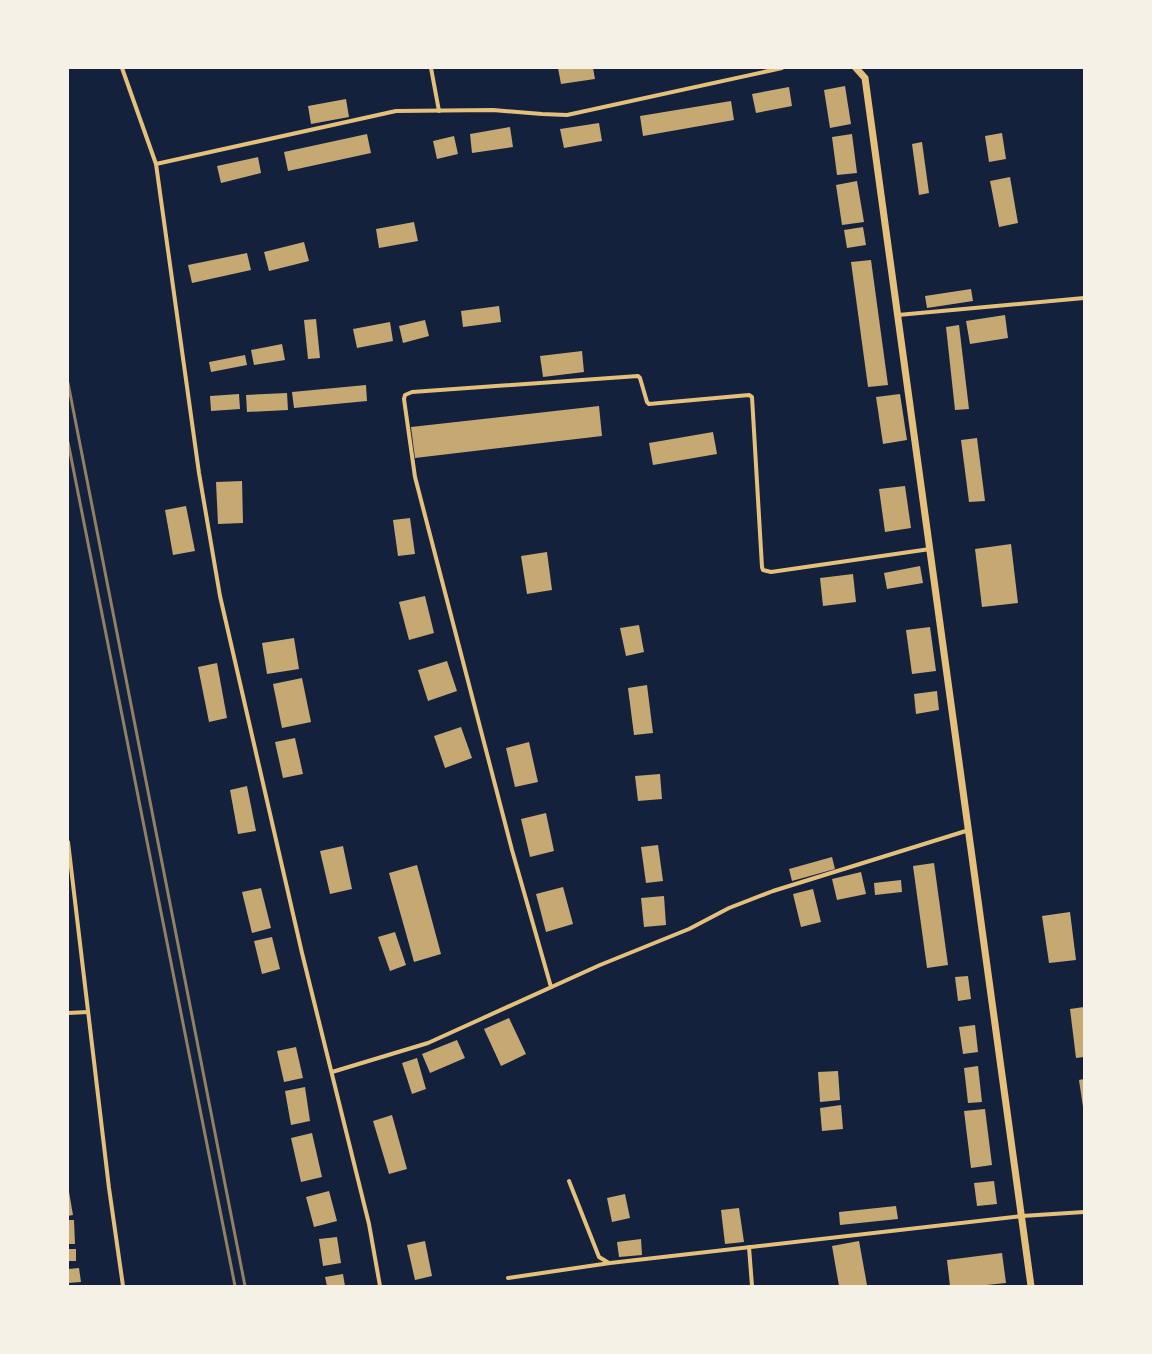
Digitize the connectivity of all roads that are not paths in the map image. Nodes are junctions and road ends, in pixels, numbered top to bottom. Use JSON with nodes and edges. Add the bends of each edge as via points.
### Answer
{"nodes":[{"id":1,"x":122,"y":68,"type":"edge"},
{"id":2,"x":430,"y":68,"type":"edge"},
{"id":3,"x":782,"y":68,"type":"edge"},
{"id":4,"x":856,"y":68,"type":"edge"},
{"id":5,"x":439,"y":111,"type":"junction"},
{"id":6,"x":156,"y":164,"type":"junction"},
{"id":7,"x":1084,"y":298,"type":"edge"},
{"id":8,"x":898,"y":315,"type":"junction"},
{"id":9,"x":930,"y":549,"type":"junction"},
{"id":10,"x":968,"y":830,"type":"junction"},
{"id":11,"x":68,"y":842,"type":"edge"},
{"id":12,"x":551,"y":987,"type":"junction"},
{"id":13,"x":88,"y":1012,"type":"junction"},
{"id":14,"x":68,"y":1013,"type":"edge"},
{"id":15,"x":332,"y":1072,"type":"junction"},
{"id":16,"x":569,"y":1181,"type":"dead end"},
{"id":17,"x":1084,"y":1212,"type":"edge"},
{"id":18,"x":1022,"y":1216,"type":"junction"},
{"id":19,"x":749,"y":1247,"type":"junction"},
{"id":20,"x":610,"y":1263,"type":"junction"},
{"id":21,"x":508,"y":1278,"type":"dead end"},
{"id":22,"x":123,"y":1286,"type":"edge"},
{"id":23,"x":380,"y":1286,"type":"edge"},
{"id":24,"x":752,"y":1286,"type":"edge"},
{"id":25,"x":1031,"y":1286,"type":"edge"}],
"edges":[{"from":1,"to":6,"type":"street"},
{"from":2,"to":5,"type":"street"},
{"from":3,"to":5,"type":"street","via":[[567,115],[493,110]]},
{"from":4,"to":8,"type":"street","via":[[865,78]]},
{"from":5,"to":6,"type":"street","via":[[396,111]]},
{"from":6,"to":15,"type":"street","via":[[199,473],[220,596]]},
{"from":7,"to":8,"type":"street"},
{"from":8,"to":9,"type":"street"},
{"from":9,"to":10,"type":"street"},
{"from":9,"to":12,"type":"street","via":[[771,572],[763,570],[752,397],[749,394],[652,404],[648,402],[638,376],[405,394],[415,477],[512,850]]},
{"from":10,"to":12,"type":"street","via":[[729,908],[689,930]]},
{"from":10,"to":18,"type":"street"},
{"from":11,"to":13,"type":"street"},
{"from":12,"to":15,"type":"street","via":[[428,1043]]},
{"from":13,"to":14,"type":"street"},
{"from":13,"to":22,"type":"street"},
{"from":15,"to":23,"type":"street","via":[[369,1224]]},
{"from":16,"to":20,"type":"street","via":[[599,1257]]},
{"from":17,"to":18,"type":"street"},
{"from":18,"to":19,"type":"street"},
{"from":18,"to":25,"type":"street"},
{"from":19,"to":20,"type":"street"},
{"from":19,"to":24,"type":"street"},
{"from":20,"to":21,"type":"street"}]}
